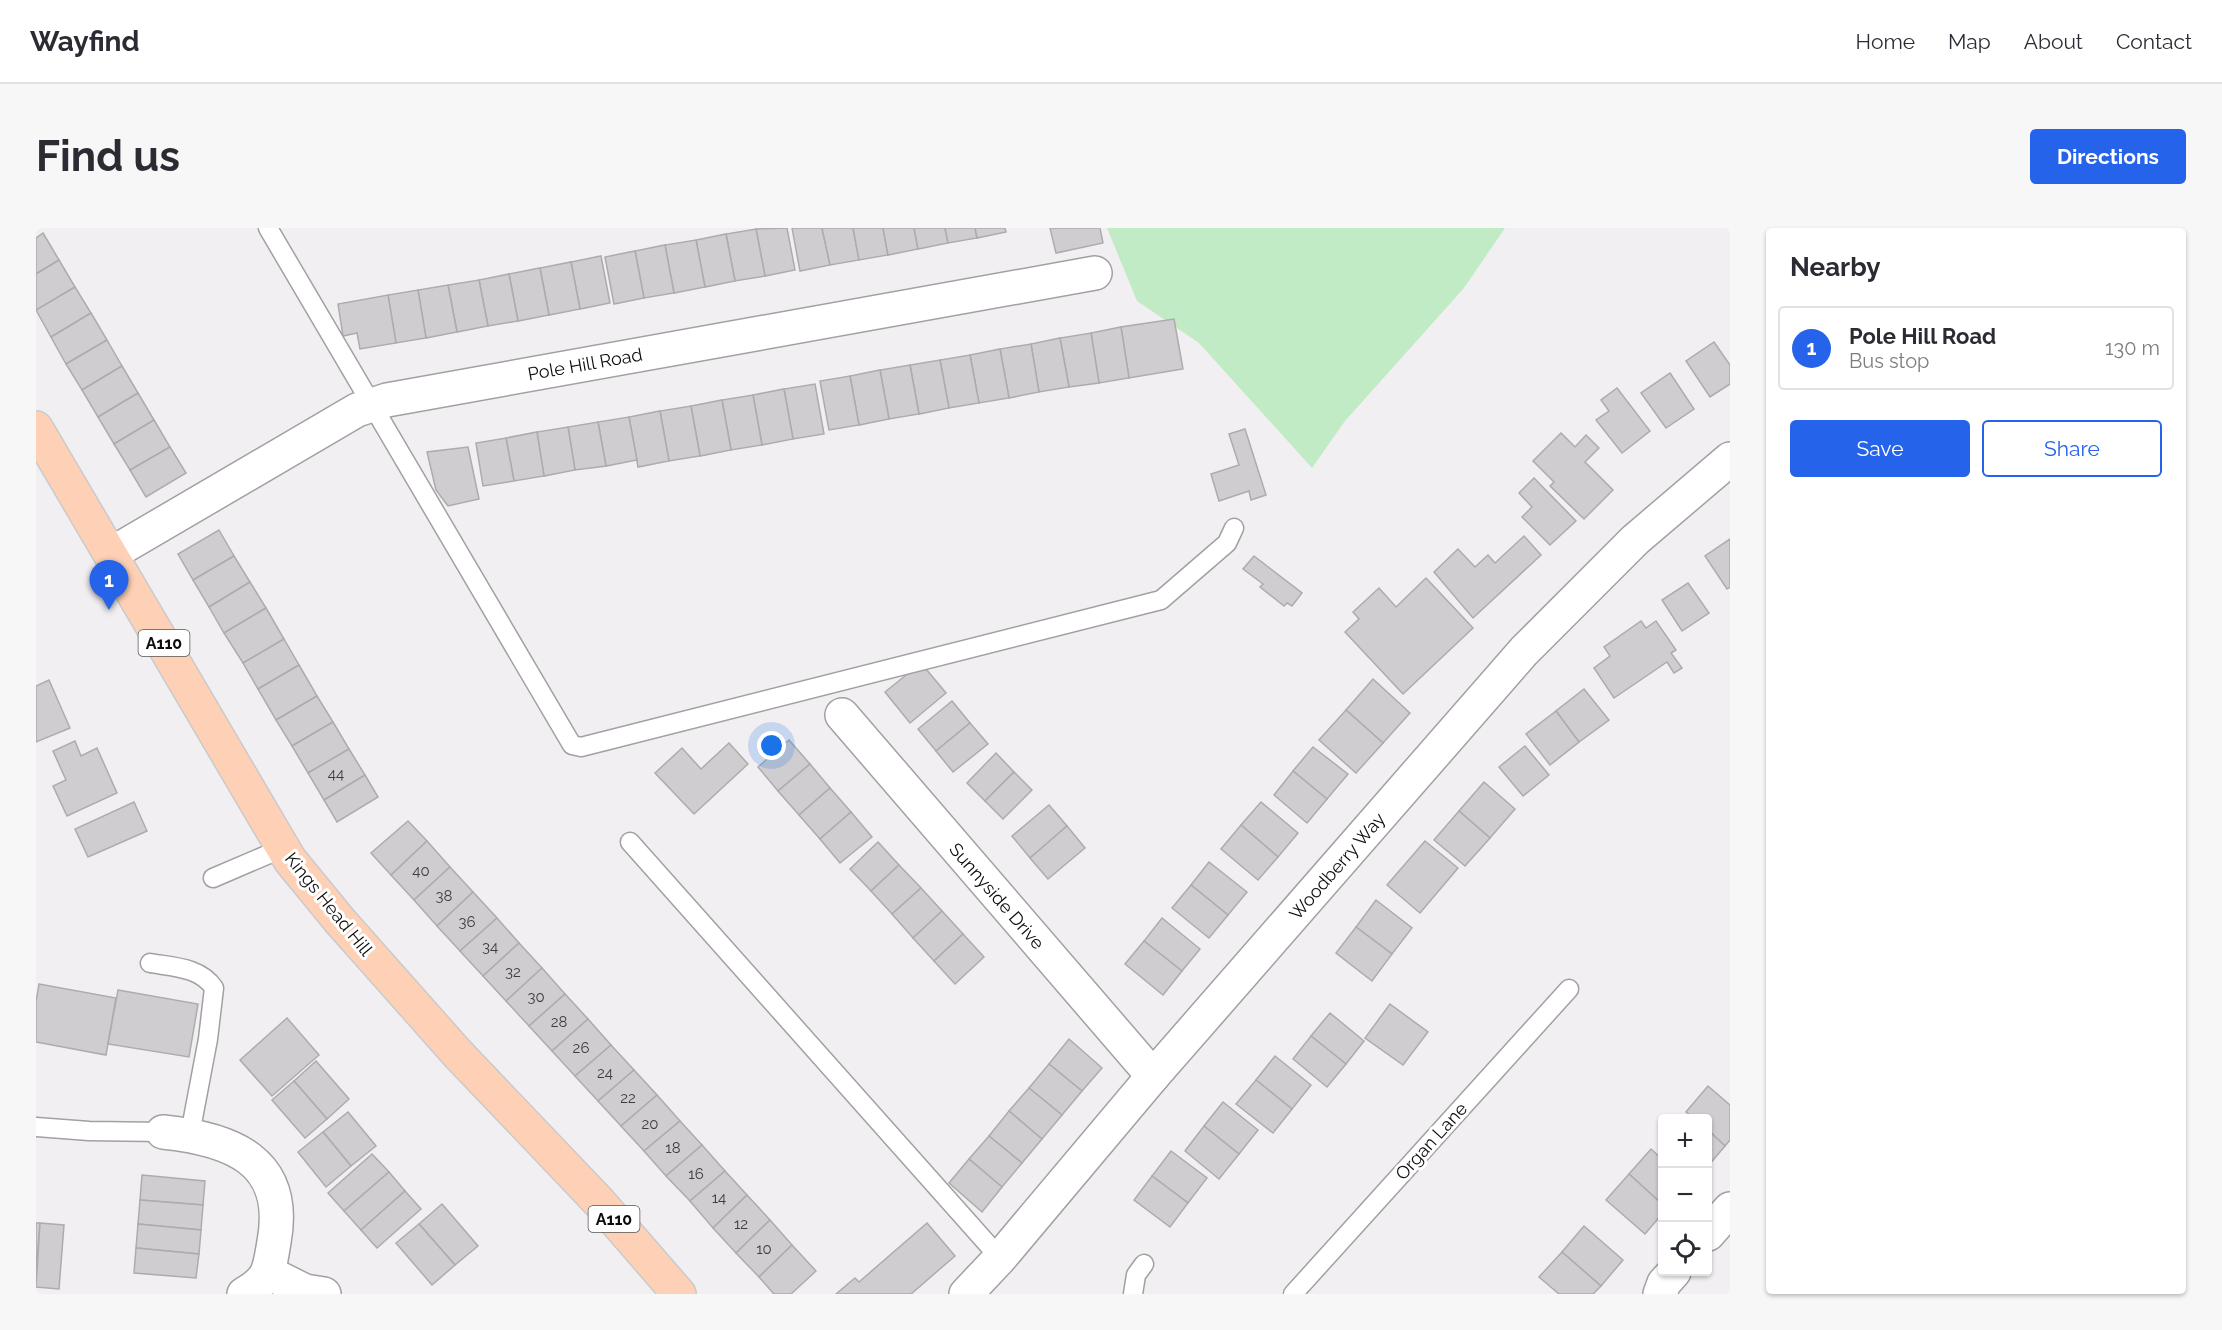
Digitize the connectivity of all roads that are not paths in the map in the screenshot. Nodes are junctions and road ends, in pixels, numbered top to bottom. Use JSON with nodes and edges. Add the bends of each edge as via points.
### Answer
{"nodes":[{"id":1,"x":268,"y":228,"type":"edge"},
{"id":2,"x":1095,"y":273,"type":"dead end"},
{"id":3,"x":371,"y":405,"type":"junction"},
{"id":4,"x":36,"y":428,"type":"edge"},
{"id":5,"x":1730,"y":459,"type":"edge"},
{"id":6,"x":1234,"y":528,"type":"dead end"},
{"id":7,"x":111,"y":554,"type":"junction"},
{"id":8,"x":842,"y":715,"type":"dead end"},
{"id":9,"x":630,"y":842,"type":"dead end"},
{"id":10,"x":283,"y":848,"type":"junction"},
{"id":11,"x":213,"y":878,"type":"dead end"},
{"id":12,"x":150,"y":963,"type":"dead end"},
{"id":13,"x":1569,"y":989,"type":"dead end"},
{"id":14,"x":1153,"y":1076,"type":"junction"},
{"id":15,"x":36,"y":1127,"type":"edge"},
{"id":16,"x":176,"y":1133,"type":"junction"},
{"id":17,"x":1730,"y":1209,"type":"edge"},
{"id":18,"x":1712,"y":1229,"type":"edge"},
{"id":19,"x":1000,"y":1258,"type":"junction"},
{"id":20,"x":1144,"y":1264,"type":"dead end"},
{"id":21,"x":269,"y":1273,"type":"junction"},
{"id":22,"x":1670,"y":1276,"type":"edge"},
{"id":23,"x":244,"y":1294,"type":"edge"},
{"id":24,"x":324,"y":1294,"type":"edge"},
{"id":25,"x":680,"y":1294,"type":"edge"},
{"id":26,"x":966,"y":1294,"type":"edge"},
{"id":27,"x":1133,"y":1294,"type":"edge"},
{"id":28,"x":1293,"y":1294,"type":"edge"},
{"id":29,"x":1660,"y":1294,"type":"edge"}],
"edges":[{"from":1,"to":3,"type":"lane"},
{"from":2,"to":3,"type":"street","name":"Pole Hill Road"},
{"from":3,"to":6,"type":"lane","via":[[572,745],[581,747],[1161,600],[1227,543]]},
{"from":3,"to":7,"type":"street","name":"Pole Hill Road"},
{"from":4,"to":7,"type":"main road","name":"Kings Head Hill","number":"A110"},
{"from":5,"to":14,"type":"street","name":"Woodberry Way","via":[[1635,540],[1524,651]]},
{"from":7,"to":10,"type":"main road","name":"Kings Head Hill","number":"A110"},
{"from":8,"to":14,"type":"street","name":"Sunnyside Drive"},
{"from":9,"to":19,"type":"lane"},
{"from":10,"to":11,"type":"lane"},
{"from":10,"to":25,"type":"main road","name":"Kings Head Hill","number":"A110","via":[[340,921],[434,1027]]},
{"from":12,"to":16,"type":"lane","via":[[197,972],[214,988],[208,1039]]},
{"from":13,"to":28,"type":"lane","name":"Organ Lane"},
{"from":14,"to":19,"type":"street","name":"Woodberry Way"},
{"from":15,"to":16,"type":"lane"},
{"from":16,"to":21,"type":"street","via":[[237,1148],[261,1167],[274,1192],[277,1214]]},
{"from":17,"to":18,"type":"street"},
{"from":19,"to":26,"type":"street","name":"Woodberry Way"},
{"from":20,"to":27,"type":"lane","via":[[1136,1275]]},
{"from":21,"to":23,"type":"street"},
{"from":21,"to":24,"type":"street","via":[[305,1291]]},
{"from":22,"to":29,"type":"street"}]}
